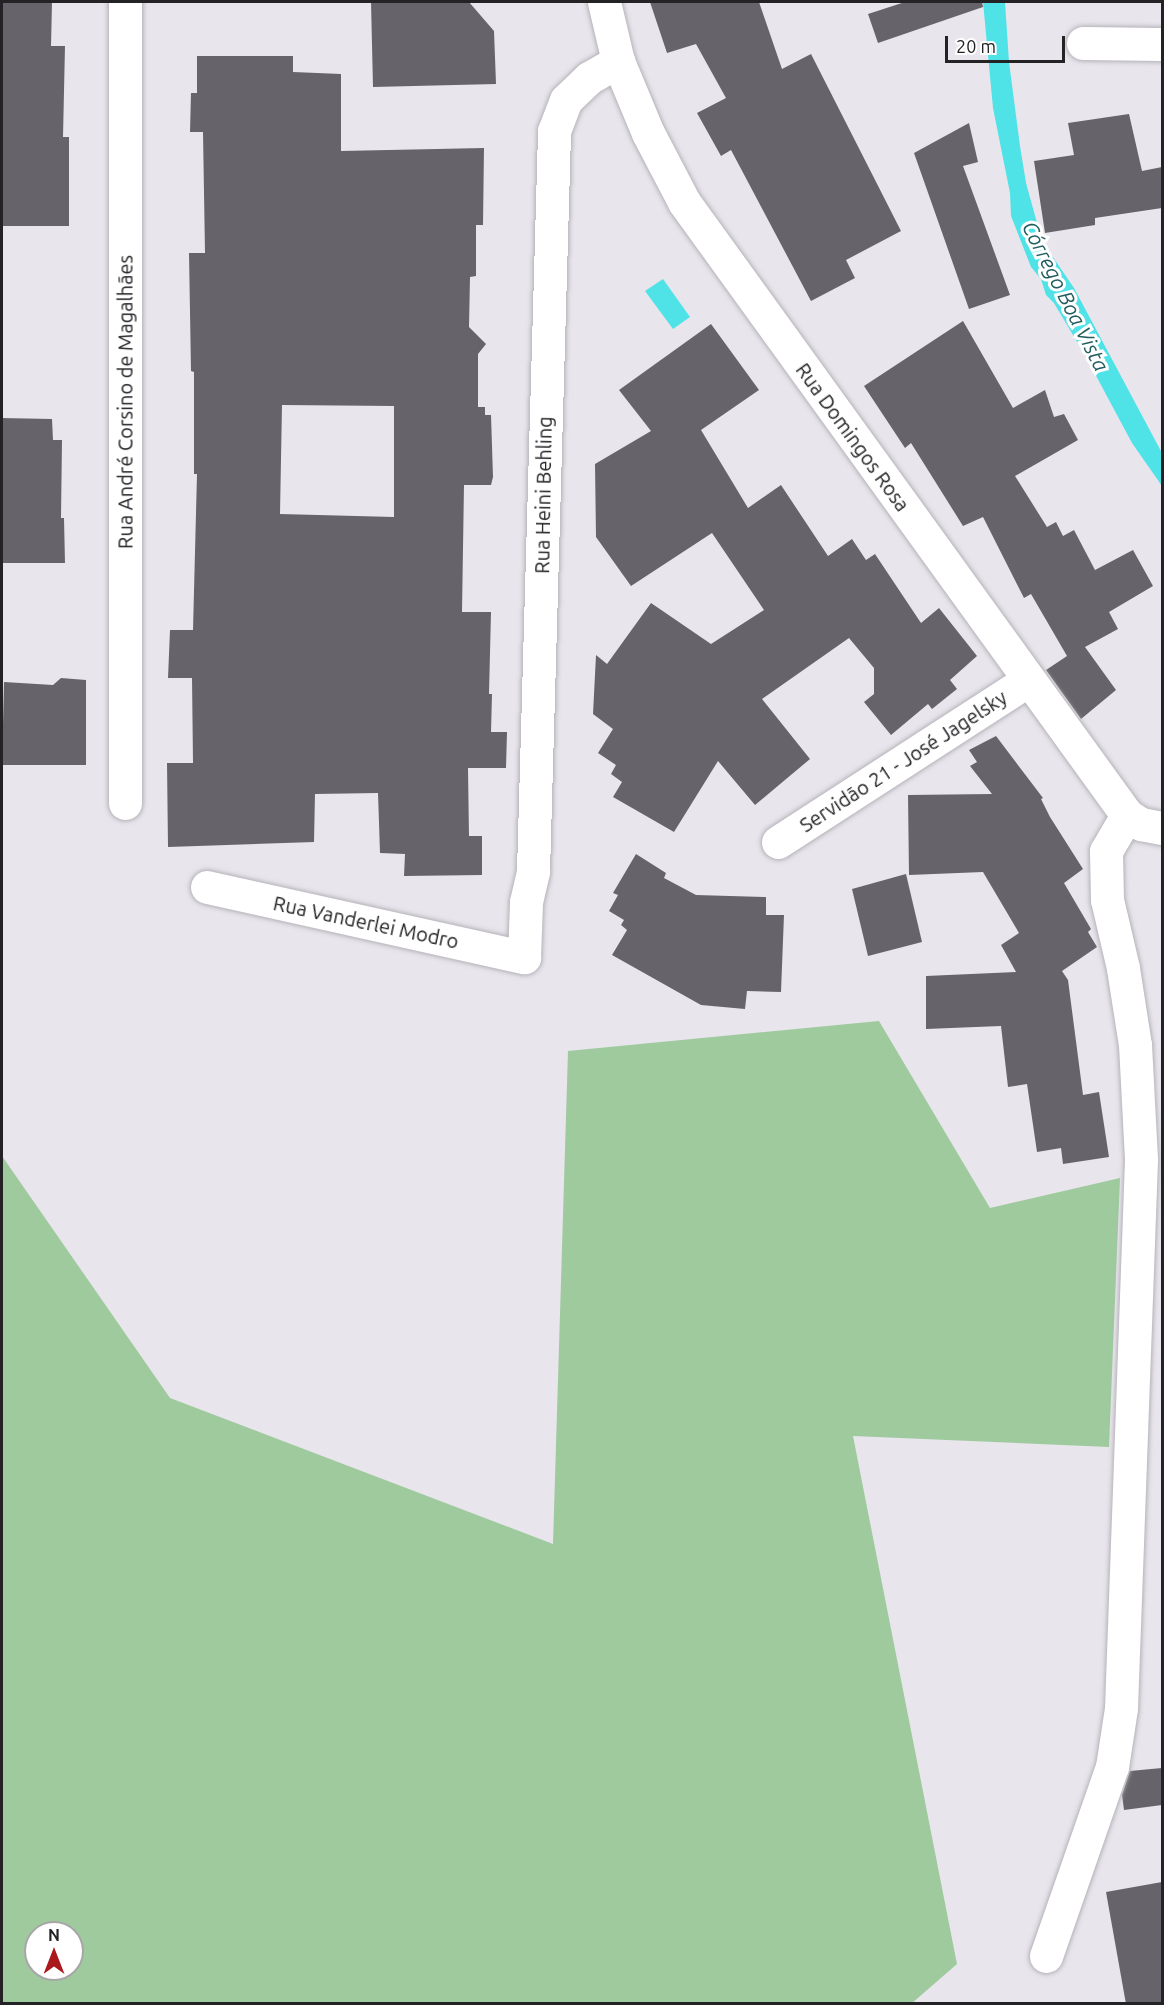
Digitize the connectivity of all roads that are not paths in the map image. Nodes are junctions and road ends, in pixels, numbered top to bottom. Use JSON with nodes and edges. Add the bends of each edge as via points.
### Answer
{"nodes":[{"id":1,"x":125,"y":2,"type":"edge"},
{"id":2,"x":604,"y":2,"type":"edge"},
{"id":3,"x":1083,"y":43,"type":"dead end"},
{"id":4,"x":1162,"y":44,"type":"edge"},
{"id":5,"x":618,"y":61,"type":"junction"},
{"id":6,"x":1028,"y":680,"type":"junction"},
{"id":7,"x":125,"y":802,"type":"dead end"},
{"id":8,"x":1143,"y":822,"type":"edge"},
{"id":9,"x":778,"y":842,"type":"dead end"},
{"id":10,"x":207,"y":887,"type":"dead end"},
{"id":11,"x":524,"y":957,"type":"joint"},
{"id":12,"x":1046,"y":1956,"type":"dead end"}],
"edges":[{"from":1,"to":7,"type":"street","name":"Rua André Corsino de Magalhães"},
{"from":2,"to":5,"type":"street","name":"Rua Domingos Rosa"},
{"from":3,"to":4,"type":"street"},
{"from":5,"to":6,"type":"street","name":"Rua Domingos Rosa","via":[[684,202]]},
{"from":5,"to":11,"type":"street","name":"Rua Heini Behling","via":[[589,78],[567,100],[554,130],[533,871],[526,902]]},
{"from":6,"to":8,"type":"street","name":"Rua Domingos Rosa"},
{"from":6,"to":9,"type":"street","name":"Servidão 21 - José Jagelsky"},
{"from":8,"to":12,"type":"street","via":[[1106,851],[1107,900],[1135,1046],[1141,1159],[1121,1708],[1112,1767]]},
{"from":10,"to":11,"type":"street","name":"Rua Vanderlei Modro"}]}
